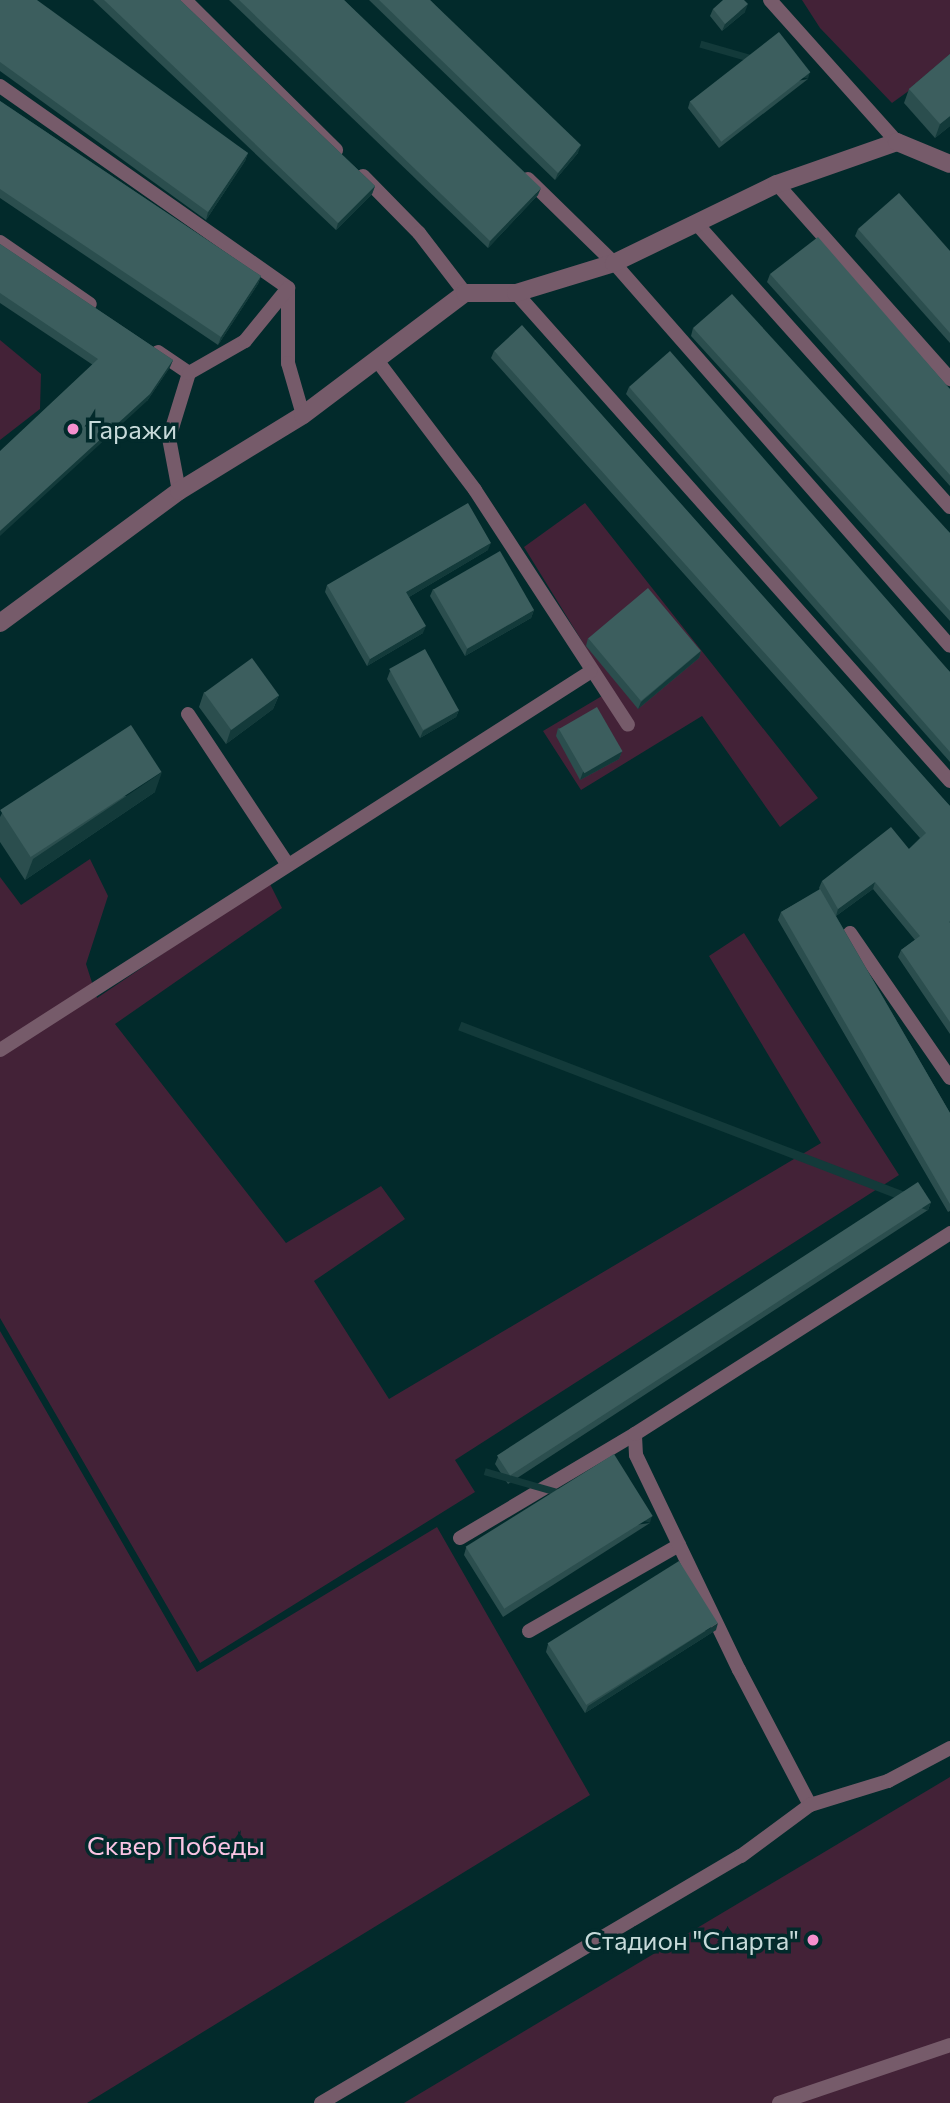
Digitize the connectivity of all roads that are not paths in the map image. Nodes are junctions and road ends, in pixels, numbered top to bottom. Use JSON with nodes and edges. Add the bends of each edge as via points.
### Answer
{"nodes":[{"id":1,"x":186,"y":0,"type":"edge"},
{"id":2,"x":771,"y":0,"type":"edge"},
{"id":3,"x":0,"y":86,"type":"edge"},
{"id":4,"x":897,"y":142,"type":"junction"},
{"id":5,"x":950,"y":164,"type":"edge"},
{"id":6,"x":514,"y":166,"type":"edge"},
{"id":7,"x":777,"y":184,"type":"junction"},
{"id":8,"x":696,"y":223,"type":"junction"},
{"id":9,"x":0,"y":242,"type":"edge"},
{"id":10,"x":614,"y":263,"type":"junction"},
{"id":11,"x":288,"y":288,"type":"junction"},
{"id":12,"x":465,"y":293,"type":"junction"},
{"id":13,"x":516,"y":293,"type":"junction"},
{"id":14,"x":100,"y":311,"type":"edge"},
{"id":15,"x":145,"y":342,"type":"edge"},
{"id":16,"x":376,"y":359,"type":"junction"},
{"id":17,"x":189,"y":373,"type":"junction"},
{"id":18,"x":950,"y":379,"type":"edge"},
{"id":19,"x":303,"y":415,"type":"junction"},
{"id":20,"x":179,"y":491,"type":"junction"},
{"id":21,"x":950,"y":507,"type":"edge"},
{"id":22,"x":0,"y":622,"type":"edge"},
{"id":23,"x":950,"y":646,"type":"edge"},
{"id":24,"x":590,"y":672,"type":"junction"},
{"id":25,"x":188,"y":714,"type":"dead end"},
{"id":26,"x":628,"y":725,"type":"dead end"},
{"id":27,"x":950,"y":781,"type":"edge"},
{"id":28,"x":288,"y":865,"type":"junction"},
{"id":29,"x":850,"y":933,"type":"dead end"},
{"id":30,"x":0,"y":1051,"type":"edge"},
{"id":31,"x":950,"y":1078,"type":"edge"},
{"id":32,"x":950,"y":1233,"type":"edge"},
{"id":33,"x":635,"y":1434,"type":"junction"},
{"id":34,"x":460,"y":1538,"type":"dead end"},
{"id":35,"x":679,"y":1545,"type":"junction"},
{"id":36,"x":529,"y":1631,"type":"dead end"},
{"id":37,"x":950,"y":1748,"type":"edge"},
{"id":38,"x":810,"y":1805,"type":"junction"},
{"id":39,"x":950,"y":2045,"type":"edge"},
{"id":40,"x":321,"y":2103,"type":"edge"},
{"id":41,"x":779,"y":2103,"type":"edge"}],
"edges":[{"from":1,"to":12,"type":"lane","via":[[419,233]]},
{"from":2,"to":4,"type":"lane"},
{"from":3,"to":11,"type":"lane"},
{"from":4,"to":5,"type":"street"},
{"from":4,"to":7,"type":"street"},
{"from":6,"to":10,"type":"lane"},
{"from":7,"to":8,"type":"street"},
{"from":7,"to":18,"type":"lane"},
{"from":8,"to":10,"type":"street"},
{"from":8,"to":21,"type":"lane"},
{"from":9,"to":14,"type":"lane"},
{"from":10,"to":13,"type":"street"},
{"from":10,"to":23,"type":"lane"},
{"from":11,"to":17,"type":"lane","via":[[245,341]]},
{"from":11,"to":19,"type":"lane","via":[[288,363]]},
{"from":12,"to":13,"type":"street"},
{"from":12,"to":16,"type":"street"},
{"from":13,"to":27,"type":"lane"},
{"from":15,"to":17,"type":"lane"},
{"from":16,"to":19,"type":"street"},
{"from":16,"to":24,"type":"lane","via":[[475,490]]},
{"from":17,"to":20,"type":"lane","via":[[169,438]]},
{"from":19,"to":20,"type":"street"},
{"from":20,"to":22,"type":"street"},
{"from":24,"to":26,"type":"lane"},
{"from":24,"to":28,"type":"lane"},
{"from":25,"to":28,"type":"lane"},
{"from":28,"to":30,"type":"lane"},
{"from":29,"to":31,"type":"lane"},
{"from":32,"to":33,"type":"lane"},
{"from":33,"to":34,"type":"lane"},
{"from":33,"to":35,"type":"lane","via":[[636,1455]]},
{"from":35,"to":36,"type":"lane"},
{"from":35,"to":38,"type":"lane"},
{"from":37,"to":38,"type":"lane","via":[[888,1781]]},
{"from":38,"to":40,"type":"lane","via":[[741,1856]]},
{"from":39,"to":41,"type":"lane"}]}
